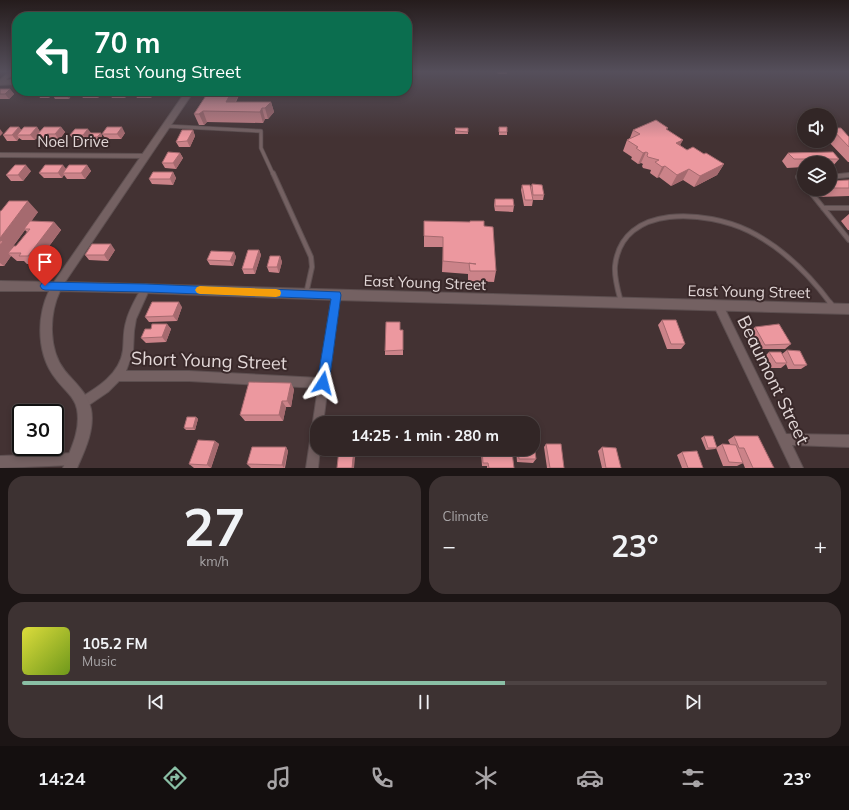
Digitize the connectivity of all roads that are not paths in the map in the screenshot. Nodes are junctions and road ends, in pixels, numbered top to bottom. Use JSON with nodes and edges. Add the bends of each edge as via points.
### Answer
{"nodes":[{"id":1,"x":187,"y":96,"type":"edge"},
{"id":2,"x":166,"y":126,"type":"junction"},
{"id":3,"x":0,"y":155,"type":"edge"},
{"id":4,"x":146,"y":156,"type":"junction"},
{"id":5,"x":849,"y":174,"type":"edge"},
{"id":6,"x":837,"y":177,"type":"edge"},
{"id":7,"x":814,"y":196,"type":"edge"},
{"id":8,"x":823,"y":208,"type":"junction"},
{"id":9,"x":849,"y":208,"type":"edge"},
{"id":10,"x":849,"y":240,"type":"edge"},
{"id":11,"x":0,"y":286,"type":"edge"},
{"id":12,"x":57,"y":286,"type":"junction"},
{"id":13,"x":146,"y":288,"type":"junction"},
{"id":14,"x":306,"y":294,"type":"junction"},
{"id":15,"x":336,"y":295,"type":"junction"},
{"id":16,"x":621,"y":303,"type":"junction"},
{"id":17,"x":718,"y":306,"type":"junction"},
{"id":18,"x":834,"y":309,"type":"junction"},
{"id":19,"x":849,"y":309,"type":"edge"},
{"id":20,"x":117,"y":376,"type":"junction"},
{"id":21,"x":323,"y":383,"type":"junction"},
{"id":22,"x":82,"y":403,"type":"junction"},
{"id":23,"x":319,"y":416,"type":"edge"},
{"id":24,"x":783,"y":439,"type":"junction"},
{"id":25,"x":849,"y":441,"type":"edge"},
{"id":26,"x":313,"y":456,"type":"edge"},
{"id":27,"x":0,"y":462,"type":"edge"},
{"id":28,"x":72,"y":463,"type":"edge"},
{"id":29,"x":312,"y":468,"type":"edge"},
{"id":30,"x":797,"y":468,"type":"edge"}],
"edges":[{"from":1,"to":2,"type":"street"},
{"from":2,"to":4,"type":"street"},
{"from":2,"to":14,"type":"lane","via":[[261,131],[261,148],[311,258],[312,267]]},
{"from":3,"to":4,"type":"street","name":"Noel Drive"},
{"from":4,"to":12,"type":"street"},
{"from":5,"to":6,"type":"lane"},
{"from":7,"to":8,"type":"lane"},
{"from":8,"to":9,"type":"lane"},
{"from":8,"to":10,"type":"lane"},
{"from":11,"to":12,"type":"street","name":"East Young Street"},
{"from":12,"to":13,"type":"street","name":"East Young Street"},
{"from":12,"to":22,"type":"street","via":[[48,319],[48,345],[59,374]]},
{"from":13,"to":14,"type":"street","name":"East Young Street"},
{"from":13,"to":20,"type":"street","via":[[132,318],[126,360]]},
{"from":14,"to":15,"type":"street","name":"East Young Street"},
{"from":15,"to":16,"type":"street","name":"East Young Street"},
{"from":15,"to":21,"type":"street"},
{"from":16,"to":17,"type":"street","name":"East Young Street"},
{"from":16,"to":18,"type":"lane","via":[[615,265],[618,252],[628,235],[655,219],[691,215],[724,222],[769,243],[810,276]]},
{"from":17,"to":18,"type":"street","name":"East Young Street"},
{"from":17,"to":24,"type":"street","name":"Beaumont Street"},
{"from":18,"to":19,"type":"street","name":"East Young Street"},
{"from":20,"to":21,"type":"street","name":"Short Young Street","via":[[189,376]]},
{"from":20,"to":22,"type":"street"},
{"from":21,"to":23,"type":"street"},
{"from":22,"to":28,"type":"street","via":[[84,430]]},
{"from":24,"to":25,"type":"street"},
{"from":24,"to":30,"type":"street","name":"Beaumont Street"},
{"from":26,"to":29,"type":"street"},
{"from":27,"to":28,"type":"street"}]}
